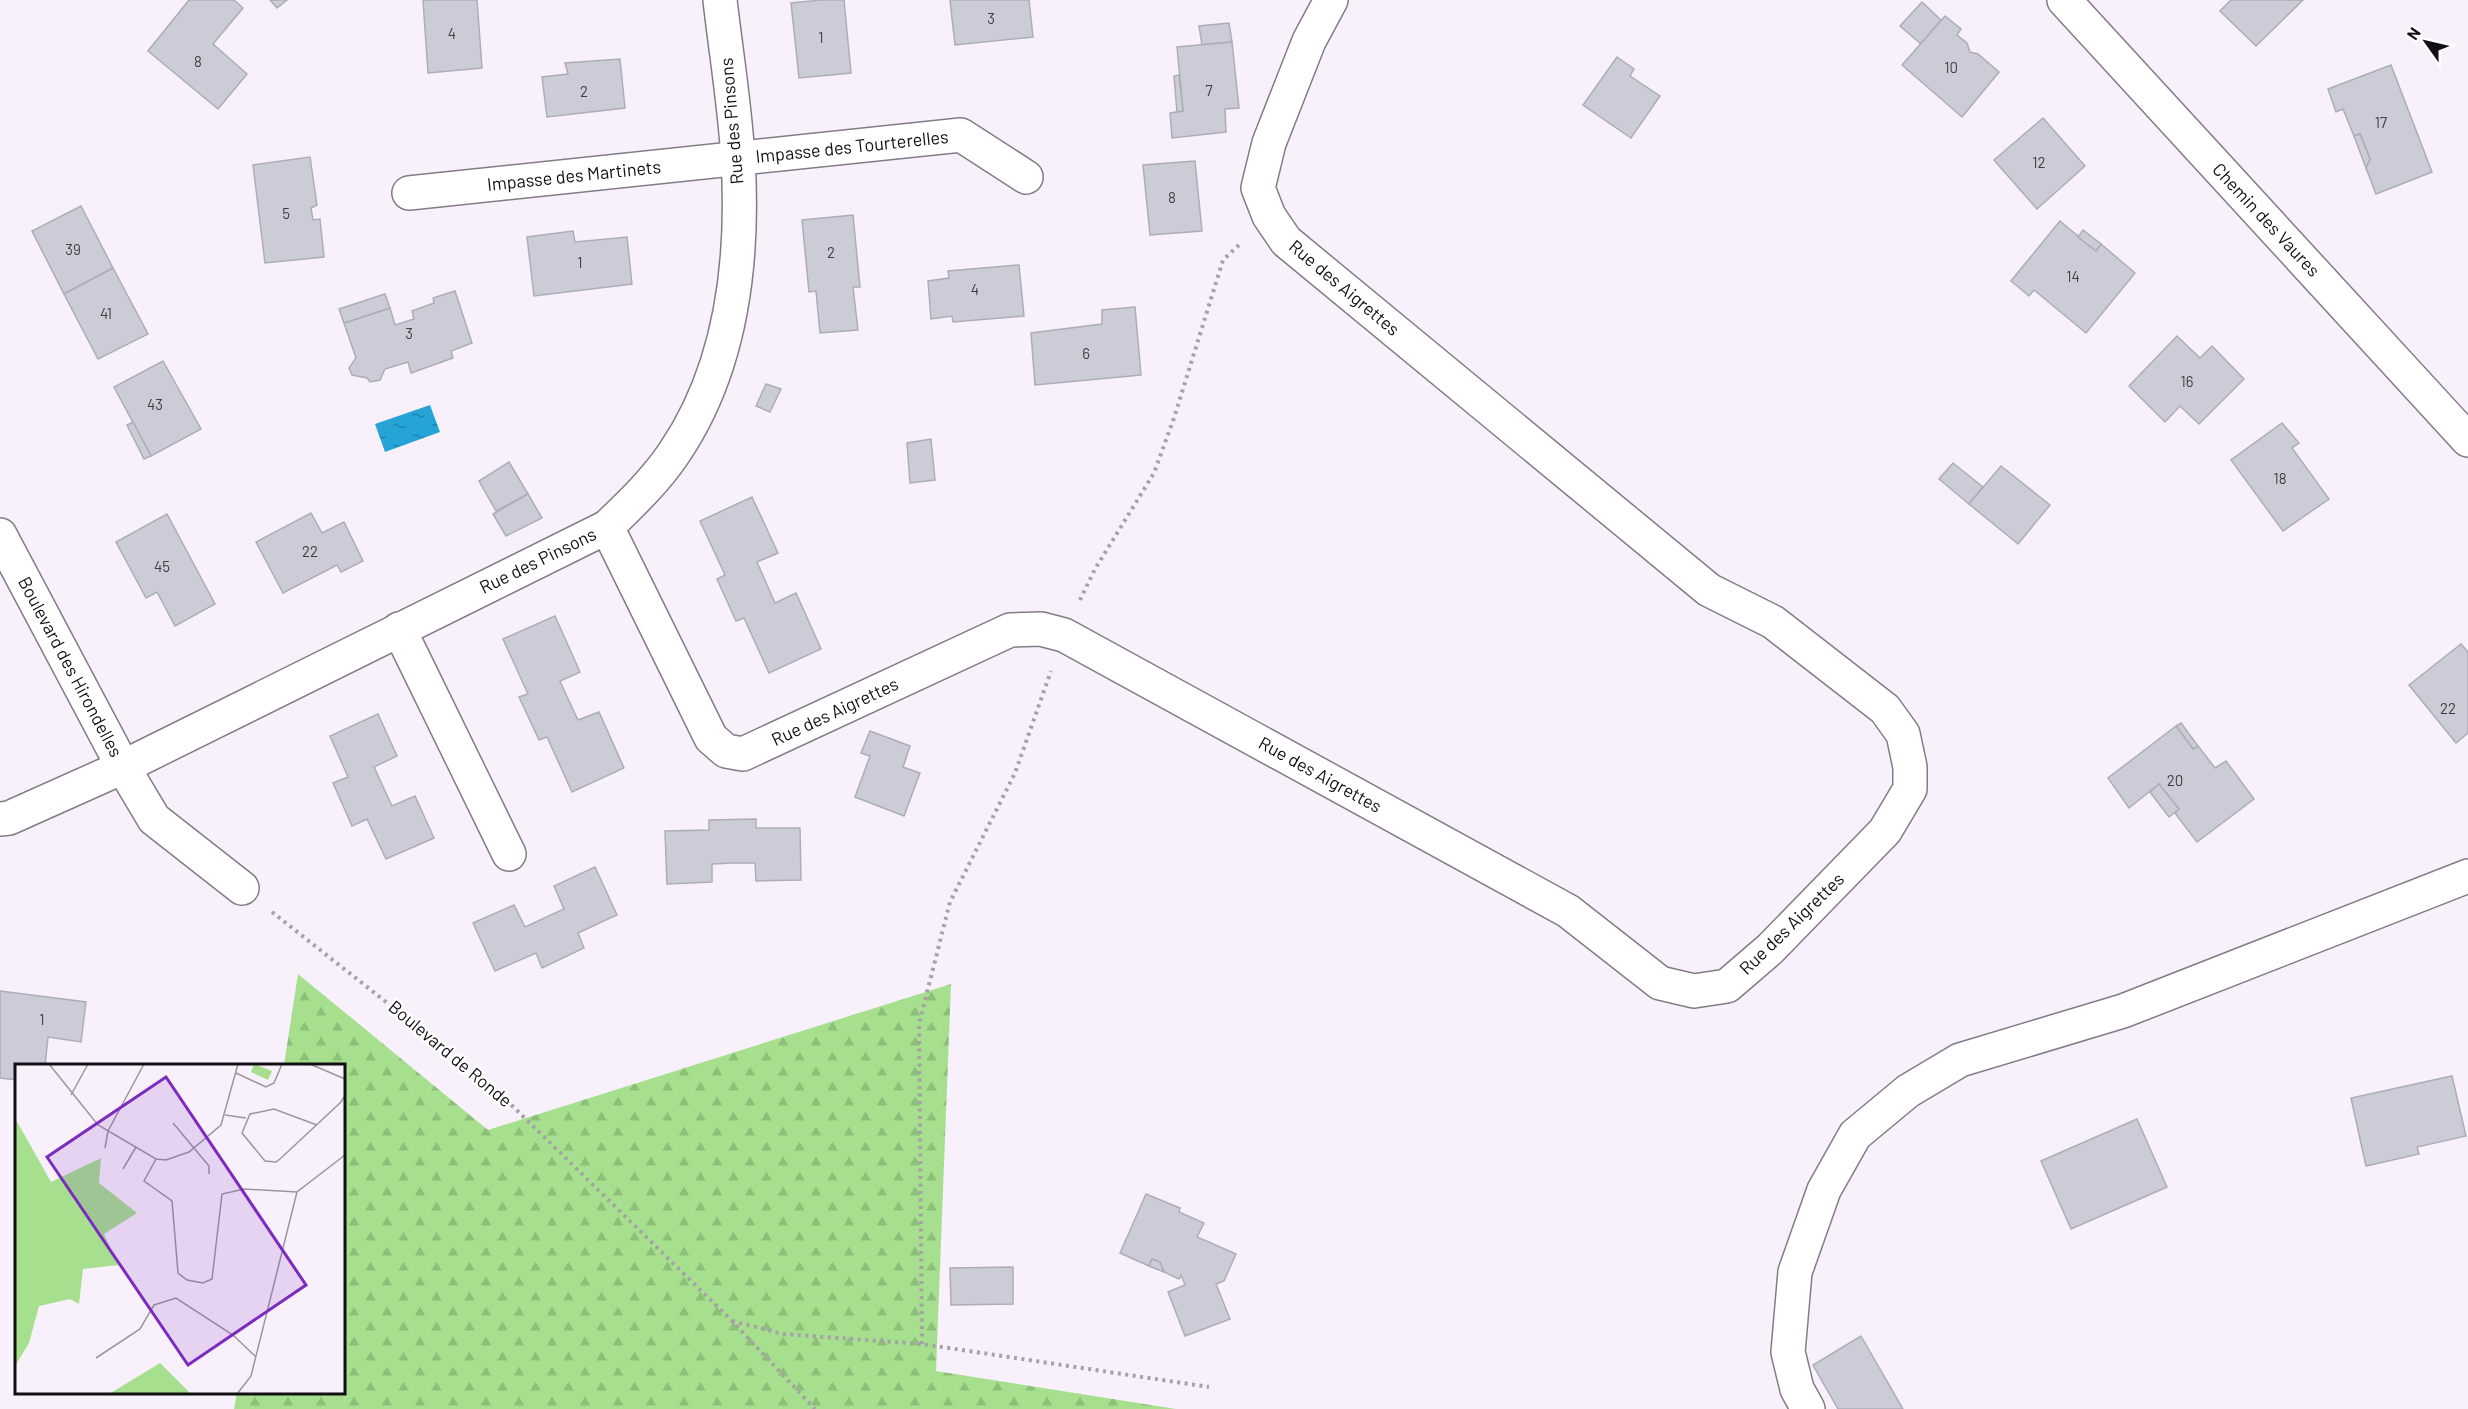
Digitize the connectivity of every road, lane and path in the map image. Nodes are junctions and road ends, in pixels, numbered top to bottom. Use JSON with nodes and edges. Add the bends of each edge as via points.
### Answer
{"nodes":[{"id":1,"x":720,"y":0,"type":"edge"},
{"id":2,"x":1331,"y":0,"type":"edge"},
{"id":3,"x":2064,"y":0,"type":"edge"},
{"id":4,"x":738,"y":159,"type":"junction"},
{"id":5,"x":1026,"y":177,"type":"dead end"},
{"id":6,"x":409,"y":193,"type":"dead end"},
{"id":7,"x":1269,"y":216,"type":"junction"},
{"id":8,"x":2468,"y":440,"type":"edge"},
{"id":9,"x":608,"y":527,"type":"junction"},
{"id":10,"x":0,"y":535,"type":"edge"},
{"id":11,"x":399,"y":629,"type":"junction"},
{"id":12,"x":1064,"y":635,"type":"junction"},
{"id":13,"x":123,"y":767,"type":"junction"},
{"id":14,"x":0,"y":819,"type":"edge"},
{"id":15,"x":509,"y":854,"type":"dead end"},
{"id":16,"x":2468,"y":876,"type":"edge"},
{"id":17,"x":242,"y":888,"type":"joint"},
{"id":18,"x":731,"y":1320,"type":"junction"},
{"id":19,"x":922,"y":1344,"type":"junction"},
{"id":20,"x":1209,"y":1387,"type":"dead end"},
{"id":21,"x":815,"y":1409,"type":"edge"},
{"id":22,"x":1808,"y":1409,"type":"edge"}],
"edges":[{"from":1,"to":4,"type":"street","name":"Rue des Pinsons"},
{"from":2,"to":7,"type":"street","name":"Rue des Aigrettes","via":[[1309,41],[1269,143],[1258,188]]},
{"from":3,"to":8,"type":"street","name":"Chemin des Vaures"},
{"from":4,"to":5,"type":"street","name":"Impasse des Tourterelles","via":[[961,135]]},
{"from":4,"to":6,"type":"street","name":"Impasse des Martinets"},
{"from":4,"to":9,"type":"street","name":"Rue des Pinsons","via":[[735,293],[703,403],[674,453]]},
{"from":7,"to":12,"type":"path","via":[[1223,260],[1154,473],[1095,569]]},
{"from":7,"to":12,"type":"street","name":"Rue des Aigrettes","via":[[1286,240],[1708,590],[1773,622],[1885,709],[1903,734],[1910,789],[1885,831],[1770,949],[1727,986],[1694,991],[1660,982],[1568,911]]},
{"from":9,"to":11,"type":"street","name":"Rue des Pinsons"},
{"from":9,"to":12,"type":"street","name":"Rue des Aigrettes","via":[[711,738],[726,751],[743,754],[1010,630],[1041,629]]},
{"from":10,"to":13,"type":"street","name":"Boulevard des Hirondelles"},
{"from":11,"to":13,"type":"street","name":"Rue des Pinsons"},
{"from":11,"to":15,"type":"street"},
{"from":12,"to":19,"type":"path","via":[[1015,773],[950,902],[919,1024]]},
{"from":13,"to":14,"type":"street","name":"Rue des Pinsons"},
{"from":13,"to":17,"type":"street","via":[[154,819]]},
{"from":16,"to":22,"type":"street","via":[[2123,1011],[1960,1060],[1908,1091],[1855,1135],[1824,1190],[1795,1272],[1788,1352],[1797,1389]]},
{"from":17,"to":18,"type":"path","name":"Boulevard de Ronde","via":[[490,1084]]},
{"from":18,"to":19,"type":"path","via":[[783,1334]]},
{"from":18,"to":21,"type":"path","name":"Boulevard de Ronde"},
{"from":19,"to":20,"type":"path"}]}
